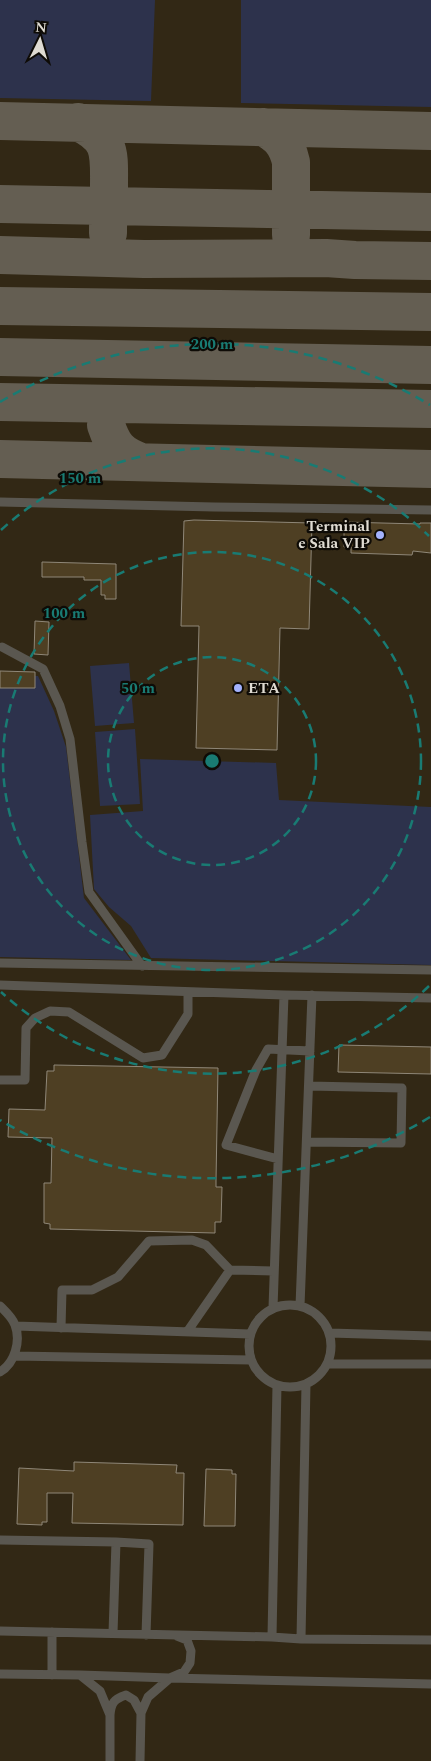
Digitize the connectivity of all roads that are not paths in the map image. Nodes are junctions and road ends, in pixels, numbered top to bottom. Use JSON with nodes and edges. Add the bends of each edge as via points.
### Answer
{"nodes":[{"id":1,"x":0,"y":502,"type":"edge"},
{"id":2,"x":431,"y":510,"type":"edge"},
{"id":3,"x":2,"y":648,"type":"dead end"},
{"id":4,"x":0,"y":963,"type":"edge"},
{"id":5,"x":142,"y":966,"type":"junction"},
{"id":6,"x":431,"y":970,"type":"edge"},
{"id":7,"x":0,"y":985,"type":"edge"},
{"id":8,"x":188,"y":992,"type":"junction"},
{"id":9,"x":284,"y":995,"type":"junction"},
{"id":10,"x":312,"y":995,"type":"junction"},
{"id":11,"x":431,"y":998,"type":"edge"},
{"id":12,"x":282,"y":1051,"type":"junction"},
{"id":13,"x":310,"y":1051,"type":"junction"},
{"id":14,"x":0,"y":1080,"type":"edge"},
{"id":15,"x":309,"y":1086,"type":"junction"},
{"id":16,"x":307,"y":1142,"type":"junction"},
{"id":17,"x":278,"y":1159,"type":"junction"},
{"id":18,"x":230,"y":1270,"type":"junction"},
{"id":19,"x":273,"y":1271,"type":"junction"},
{"id":20,"x":0,"y":1306,"type":"edge"},
{"id":21,"x":300,"y":1306,"type":"junction"},
{"id":22,"x":273,"y":1308,"type":"junction"},
{"id":23,"x":16,"y":1326,"type":"junction"},
{"id":24,"x":61,"y":1328,"type":"junction"},
{"id":25,"x":187,"y":1332,"type":"junction"},
{"id":26,"x":330,"y":1333,"type":"junction"},
{"id":27,"x":250,"y":1334,"type":"junction"},
{"id":28,"x":431,"y":1336,"type":"edge"},
{"id":29,"x":14,"y":1356,"type":"junction"},
{"id":30,"x":251,"y":1360,"type":"junction"},
{"id":31,"x":328,"y":1364,"type":"junction"},
{"id":32,"x":431,"y":1364,"type":"edge"},
{"id":33,"x":0,"y":1372,"type":"edge"},
{"id":34,"x":306,"y":1384,"type":"junction"},
{"id":35,"x":278,"y":1385,"type":"junction"},
{"id":36,"x":0,"y":1540,"type":"edge"},
{"id":37,"x":116,"y":1542,"type":"junction"},
{"id":38,"x":0,"y":1631,"type":"edge"},
{"id":39,"x":52,"y":1632,"type":"junction"},
{"id":40,"x":113,"y":1633,"type":"junction"},
{"id":41,"x":146,"y":1635,"type":"junction"},
{"id":42,"x":177,"y":1636,"type":"junction"},
{"id":43,"x":272,"y":1637,"type":"junction"},
{"id":44,"x":301,"y":1639,"type":"junction"},
{"id":45,"x":431,"y":1640,"type":"edge"},
{"id":46,"x":0,"y":1674,"type":"edge"},
{"id":47,"x":52,"y":1675,"type":"junction"},
{"id":48,"x":80,"y":1675,"type":"junction"},
{"id":49,"x":170,"y":1678,"type":"junction"},
{"id":50,"x":431,"y":1684,"type":"edge"},
{"id":51,"x":141,"y":1713,"type":"junction"},
{"id":52,"x":110,"y":1715,"type":"junction"},
{"id":53,"x":108,"y":1759,"type":"edge"},
{"id":54,"x":141,"y":1760,"type":"edge"}],
"edges":[{"from":1,"to":2,"type":"lane"},
{"from":3,"to":5,"type":"lane","via":[[43,669],[60,706],[70,739],[89,892]]},
{"from":4,"to":5,"type":"lane"},
{"from":5,"to":6,"type":"lane"},
{"from":7,"to":8,"type":"lane"},
{"from":8,"to":9,"type":"lane"},
{"from":8,"to":14,"type":"lane","via":[[188,1014],[162,1055],[143,1058],[69,1012],[50,1011],[26,1028],[25,1080]]},
{"from":9,"to":10,"type":"lane"},
{"from":9,"to":12,"type":"lane"},
{"from":10,"to":11,"type":"lane"},
{"from":10,"to":13,"type":"lane"},
{"from":12,"to":13,"type":"lane"},
{"from":12,"to":17,"type":"lane"},
{"from":12,"to":17,"type":"lane","via":[[268,1049],[256,1070],[226,1145]]},
{"from":13,"to":15,"type":"lane"},
{"from":15,"to":16,"type":"lane"},
{"from":15,"to":16,"type":"lane","via":[[402,1088],[401,1144]]},
{"from":16,"to":21,"type":"lane"},
{"from":17,"to":19,"type":"lane"},
{"from":18,"to":19,"type":"lane"},
{"from":18,"to":24,"type":"lane","via":[[206,1245],[192,1240],[150,1241],[118,1276],[92,1290],[62,1290]]},
{"from":18,"to":25,"type":"lane"},
{"from":19,"to":22,"type":"lane"},
{"from":20,"to":23,"type":"lane"},
{"from":21,"to":22,"type":"lane"},
{"from":21,"to":26,"type":"lane","via":[[323,1320]]},
{"from":22,"to":27,"type":"lane","via":[[261,1316]]},
{"from":23,"to":24,"type":"lane"},
{"from":23,"to":29,"type":"lane","via":[[18,1343]]},
{"from":24,"to":25,"type":"lane"},
{"from":25,"to":27,"type":"lane"},
{"from":26,"to":28,"type":"lane"},
{"from":26,"to":31,"type":"lane","via":[[332,1350]]},
{"from":27,"to":30,"type":"lane","via":[[248,1348]]},
{"from":29,"to":30,"type":"lane"},
{"from":29,"to":33,"type":"lane"},
{"from":30,"to":35,"type":"lane","via":[[256,1370]]},
{"from":31,"to":32,"type":"lane"},
{"from":31,"to":34,"type":"lane","via":[[312,1382]]},
{"from":34,"to":35,"type":"lane","via":[[299,1387]]},
{"from":34,"to":44,"type":"lane"},
{"from":35,"to":43,"type":"lane"},
{"from":36,"to":37,"type":"lane"},
{"from":37,"to":40,"type":"lane"},
{"from":37,"to":41,"type":"lane","via":[[149,1544]]},
{"from":38,"to":39,"type":"lane"},
{"from":39,"to":40,"type":"lane"},
{"from":39,"to":47,"type":"lane"},
{"from":40,"to":41,"type":"lane"},
{"from":41,"to":42,"type":"lane"},
{"from":42,"to":43,"type":"lane"},
{"from":42,"to":49,"type":"lane","via":[[186,1640],[191,1651],[190,1663],[184,1672]]},
{"from":43,"to":44,"type":"lane"},
{"from":44,"to":45,"type":"lane"},
{"from":46,"to":47,"type":"lane"},
{"from":47,"to":48,"type":"lane"},
{"from":48,"to":49,"type":"lane"},
{"from":48,"to":52,"type":"lane","via":[[100,1691]]},
{"from":49,"to":50,"type":"lane"},
{"from":49,"to":51,"type":"lane","via":[[148,1697]]},
{"from":51,"to":52,"type":"lane","via":[[134,1700],[126,1695],[116,1698],[111,1704]]},
{"from":51,"to":54,"type":"lane"},
{"from":52,"to":53,"type":"lane"}]}
